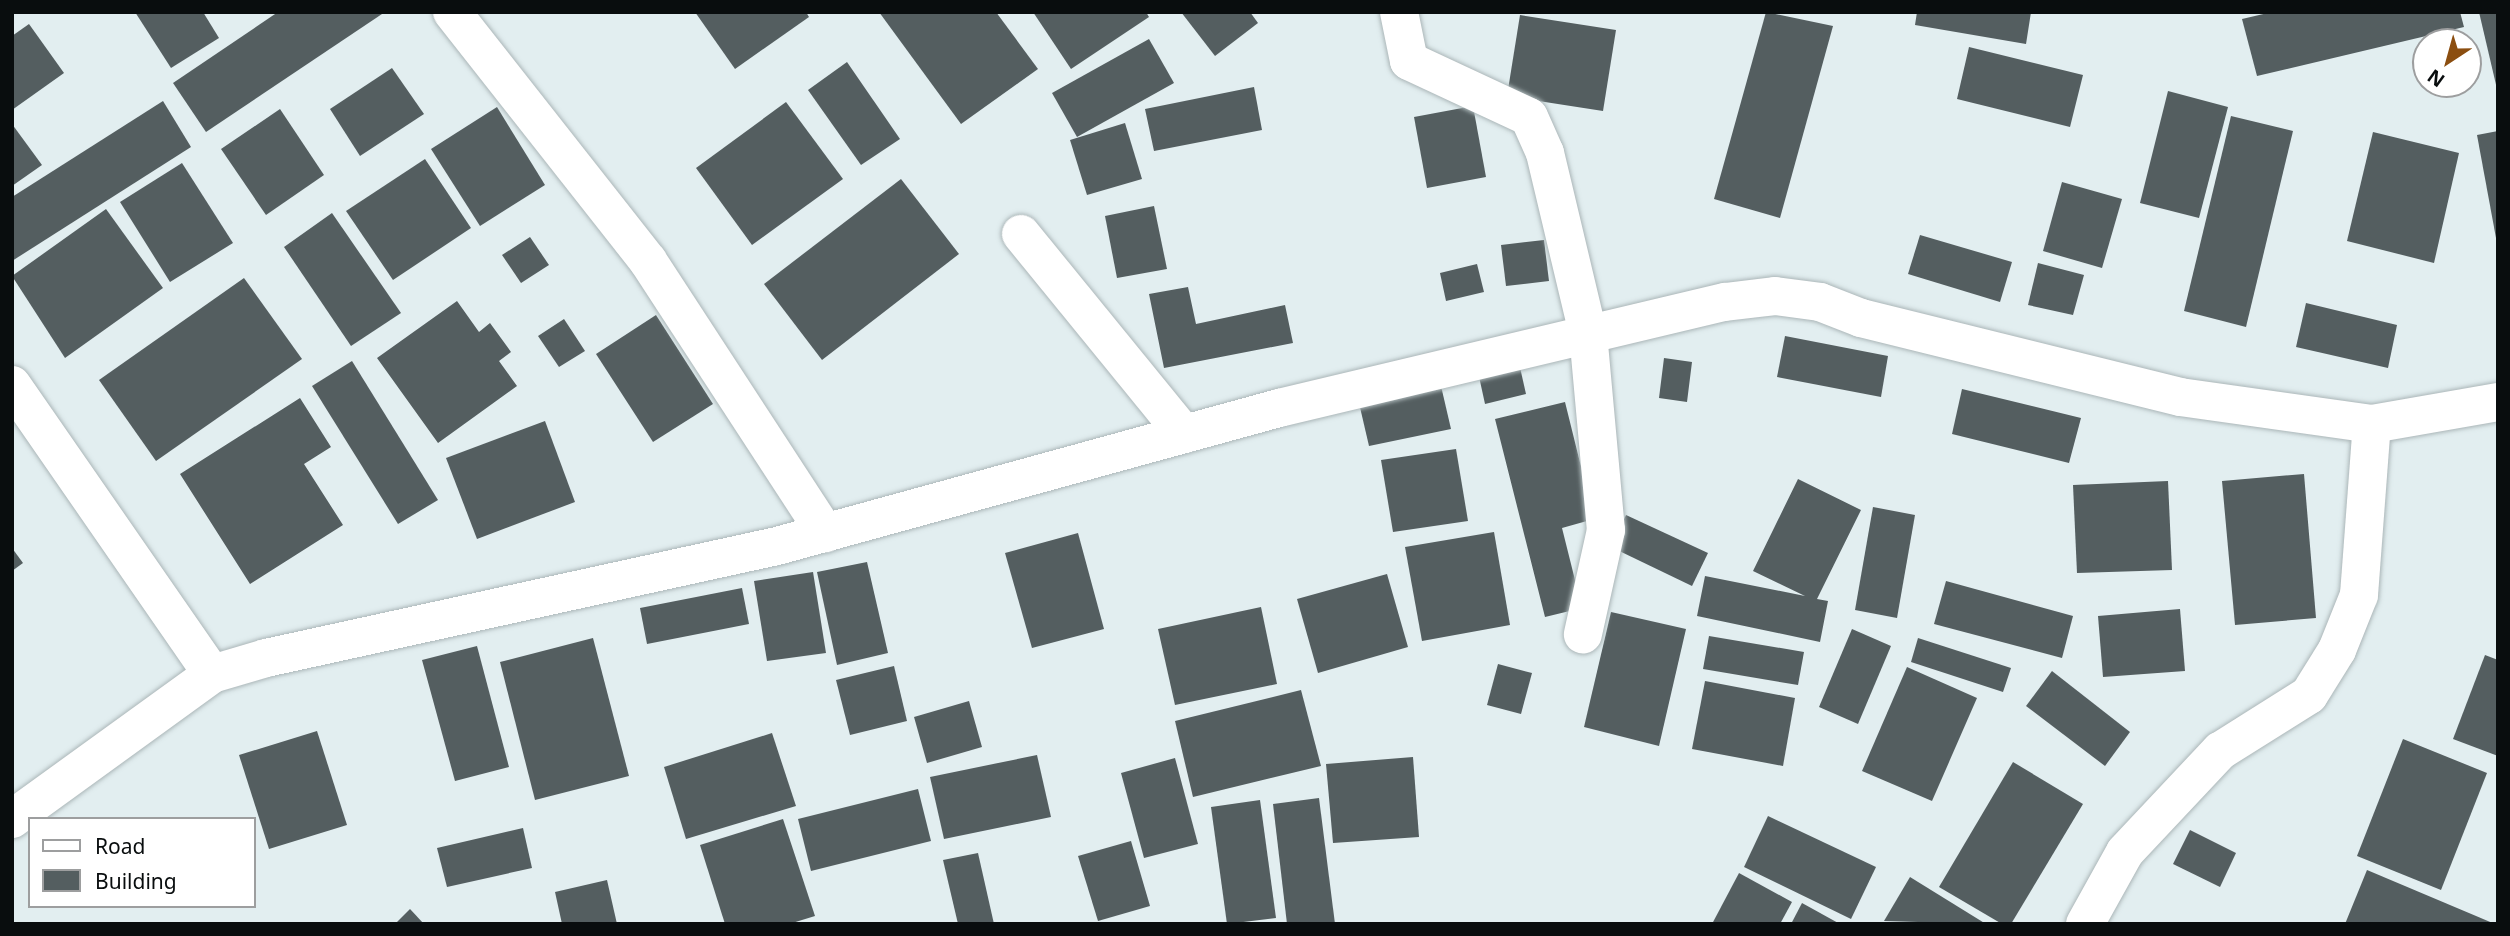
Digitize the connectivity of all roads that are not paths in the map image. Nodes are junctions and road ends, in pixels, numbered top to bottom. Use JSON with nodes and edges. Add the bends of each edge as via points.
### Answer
{"nodes":[{"id":1,"x":452,"y":12,"type":"edge"},
{"id":2,"x":1399,"y":12,"type":"edge"},
{"id":3,"x":1021,"y":234,"type":"dead end"},
{"id":4,"x":1588,"y":333,"type":"junction"},
{"id":5,"x":12,"y":386,"type":"edge"},
{"id":6,"x":2498,"y":402,"type":"edge"},
{"id":7,"x":2372,"y":424,"type":"junction"},
{"id":8,"x":1184,"y":434,"type":"junction"},
{"id":9,"x":825,"y":533,"type":"junction"},
{"id":10,"x":1583,"y":634,"type":"dead end"},
{"id":11,"x":212,"y":674,"type":"junction"},
{"id":12,"x":12,"y":819,"type":"edge"},
{"id":13,"x":2085,"y":924,"type":"edge"}],
"edges":[{"from":1,"to":9,"type":"street","via":[[648,261]]},
{"from":2,"to":4,"type":"street","via":[[1409,61],[1529,117],[1545,153]]},
{"from":3,"to":8,"type":"street"},
{"from":4,"to":7,"type":"street","via":[[1775,296],[1821,302],[1861,318],[2180,397]]},
{"from":4,"to":8,"type":"street"},
{"from":4,"to":10,"type":"street","via":[[1606,530]]},
{"from":5,"to":11,"type":"street"},
{"from":6,"to":7,"type":"street"},
{"from":7,"to":13,"type":"street","via":[[2359,596],[2337,650],[2309,695],[2220,751],[2125,852]]},
{"from":8,"to":9,"type":"street"},
{"from":9,"to":11,"type":"street"},
{"from":11,"to":12,"type":"street"}]}
